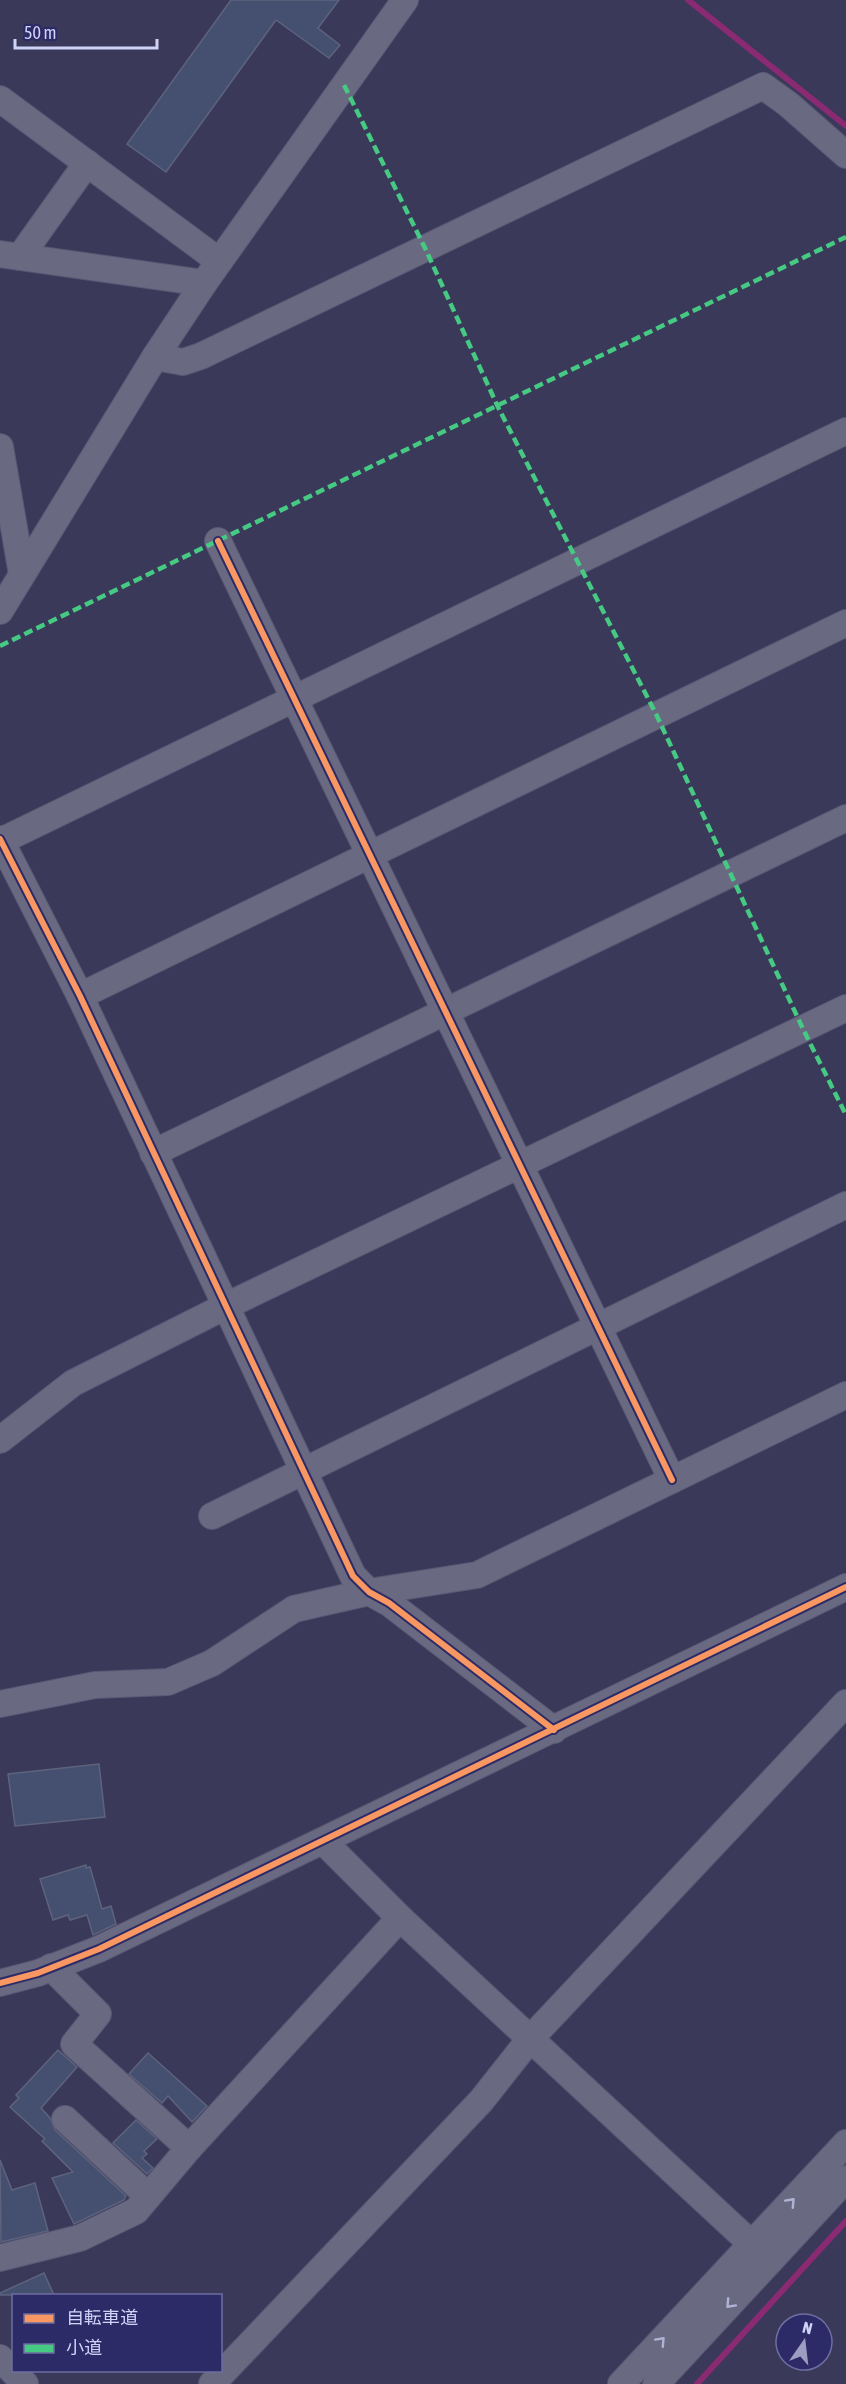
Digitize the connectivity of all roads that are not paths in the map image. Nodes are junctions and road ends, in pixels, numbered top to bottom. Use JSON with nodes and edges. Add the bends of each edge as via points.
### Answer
{"nodes":[{"id":1,"x":405,"y":0,"type":"edge"},
{"id":2,"x":0,"y":99,"type":"edge"},
{"id":3,"x":846,"y":155,"type":"edge"},
{"id":4,"x":87,"y":163,"type":"junction"},
{"id":5,"x":10,"y":255,"type":"edge"},
{"id":6,"x":219,"y":261,"type":"junction"},
{"id":7,"x":204,"y":283,"type":"junction"},
{"id":8,"x":155,"y":357,"type":"junction"},
{"id":9,"x":846,"y":431,"type":"edge"},
{"id":10,"x":0,"y":447,"type":"edge"},
{"id":11,"x":218,"y":541,"type":"dead end"},
{"id":12,"x":22,"y":574,"type":"junction"},
{"id":13,"x":0,"y":611,"type":"edge"},
{"id":14,"x":846,"y":622,"type":"edge"},
{"id":15,"x":292,"y":699,"type":"junction"},
{"id":16,"x":846,"y":818,"type":"edge"},
{"id":17,"x":0,"y":840,"type":"edge"},
{"id":18,"x":369,"y":854,"type":"junction"},
{"id":19,"x":80,"y":996,"type":"junction"},
{"id":20,"x":846,"y":1008,"type":"edge"},
{"id":21,"x":445,"y":1012,"type":"junction"},
{"id":22,"x":153,"y":1153,"type":"junction"},
{"id":23,"x":518,"y":1166,"type":"junction"},
{"id":24,"x":846,"y":1205,"type":"edge"},
{"id":25,"x":224,"y":1307,"type":"junction"},
{"id":26,"x":597,"y":1326,"type":"junction"},
{"id":27,"x":846,"y":1395,"type":"edge"},
{"id":28,"x":0,"y":1440,"type":"edge"},
{"id":29,"x":302,"y":1470,"type":"junction"},
{"id":30,"x":672,"y":1480,"type":"junction"},
{"id":31,"x":212,"y":1516,"type":"dead end"},
{"id":32,"x":846,"y":1587,"type":"edge"},
{"id":33,"x":369,"y":1592,"type":"junction"},
{"id":34,"x":846,"y":1703,"type":"edge"},
{"id":35,"x":0,"y":1704,"type":"edge"},
{"id":36,"x":554,"y":1730,"type":"junction"},
{"id":37,"x":323,"y":1841,"type":"junction"},
{"id":38,"x":400,"y":1918,"type":"junction"},
{"id":39,"x":51,"y":1967,"type":"junction"},
{"id":40,"x":0,"y":1983,"type":"edge"},
{"id":41,"x":530,"y":2039,"type":"junction"},
{"id":42,"x":65,"y":2119,"type":"dead end"},
{"id":43,"x":846,"y":2144,"type":"edge"},
{"id":44,"x":189,"y":2148,"type":"junction"},
{"id":45,"x":846,"y":2179,"type":"edge"},
{"id":46,"x":148,"y":2196,"type":"junction"},
{"id":47,"x":760,"y":2253,"type":"junction"},
{"id":48,"x":0,"y":2258,"type":"edge"},
{"id":49,"x":0,"y":2358,"type":"edge"},
{"id":50,"x":12,"y":2370,"type":"edge"},
{"id":51,"x":13,"y":2372,"type":"edge"},
{"id":52,"x":25,"y":2384,"type":"edge"},
{"id":53,"x":212,"y":2384,"type":"edge"},
{"id":54,"x":621,"y":2384,"type":"edge"},
{"id":55,"x":656,"y":2384,"type":"edge"}],
"edges":[{"from":1,"to":6,"type":"street"},
{"from":2,"to":4,"type":"street"},
{"from":3,"to":8,"type":"street","via":[[763,86],[201,356],[183,362]]},
{"from":4,"to":5,"type":"street"},
{"from":4,"to":6,"type":"street"},
{"from":5,"to":7,"type":"street"},
{"from":6,"to":7,"type":"street"},
{"from":7,"to":8,"type":"street"},
{"from":8,"to":12,"type":"street"},
{"from":9,"to":15,"type":"street"},
{"from":10,"to":12,"type":"street"},
{"from":11,"to":15,"type":"street"},
{"from":12,"to":13,"type":"street"},
{"from":14,"to":18,"type":"street"},
{"from":15,"to":17,"type":"street"},
{"from":15,"to":18,"type":"street"},
{"from":16,"to":21,"type":"street"},
{"from":17,"to":19,"type":"street"},
{"from":18,"to":19,"type":"street"},
{"from":18,"to":21,"type":"street"},
{"from":19,"to":22,"type":"street"},
{"from":20,"to":23,"type":"street"},
{"from":21,"to":22,"type":"street"},
{"from":21,"to":23,"type":"street"},
{"from":22,"to":25,"type":"street"},
{"from":23,"to":25,"type":"street"},
{"from":23,"to":26,"type":"street"},
{"from":24,"to":26,"type":"street"},
{"from":25,"to":28,"type":"street","via":[[73,1383]]},
{"from":25,"to":29,"type":"street"},
{"from":26,"to":29,"type":"street"},
{"from":26,"to":30,"type":"street"},
{"from":27,"to":30,"type":"street"},
{"from":29,"to":31,"type":"street"},
{"from":29,"to":33,"type":"street","via":[[353,1576]]},
{"from":30,"to":33,"type":"street","via":[[477,1575]]},
{"from":32,"to":36,"type":"street"},
{"from":33,"to":35,"type":"street","via":[[294,1609],[212,1663],[168,1682],[95,1685]]},
{"from":33,"to":36,"type":"street","via":[[389,1603]]},
{"from":34,"to":41,"type":"street"},
{"from":36,"to":37,"type":"street"},
{"from":37,"to":38,"type":"street"},
{"from":37,"to":39,"type":"street","via":[[99,1949]]},
{"from":38,"to":41,"type":"street"},
{"from":38,"to":44,"type":"street"},
{"from":39,"to":40,"type":"street"},
{"from":39,"to":44,"type":"street","via":[[99,2014],[74,2044]]},
{"from":41,"to":47,"type":"street"},
{"from":41,"to":53,"type":"street","via":[[481,2101]]},
{"from":42,"to":46,"type":"street"},
{"from":47,"to":43,"type":"street","one_way":true},
{"from":44,"to":46,"type":"street"},
{"from":45,"to":47,"type":"street"},
{"from":46,"to":48,"type":"street","via":[[136,2211],[80,2238]]},
{"from":54,"to":47,"type":"street","one_way":true},
{"from":47,"to":55,"type":"street","one_way":true},
{"from":49,"to":50,"type":"street"},
{"from":51,"to":52,"type":"street"}]}
